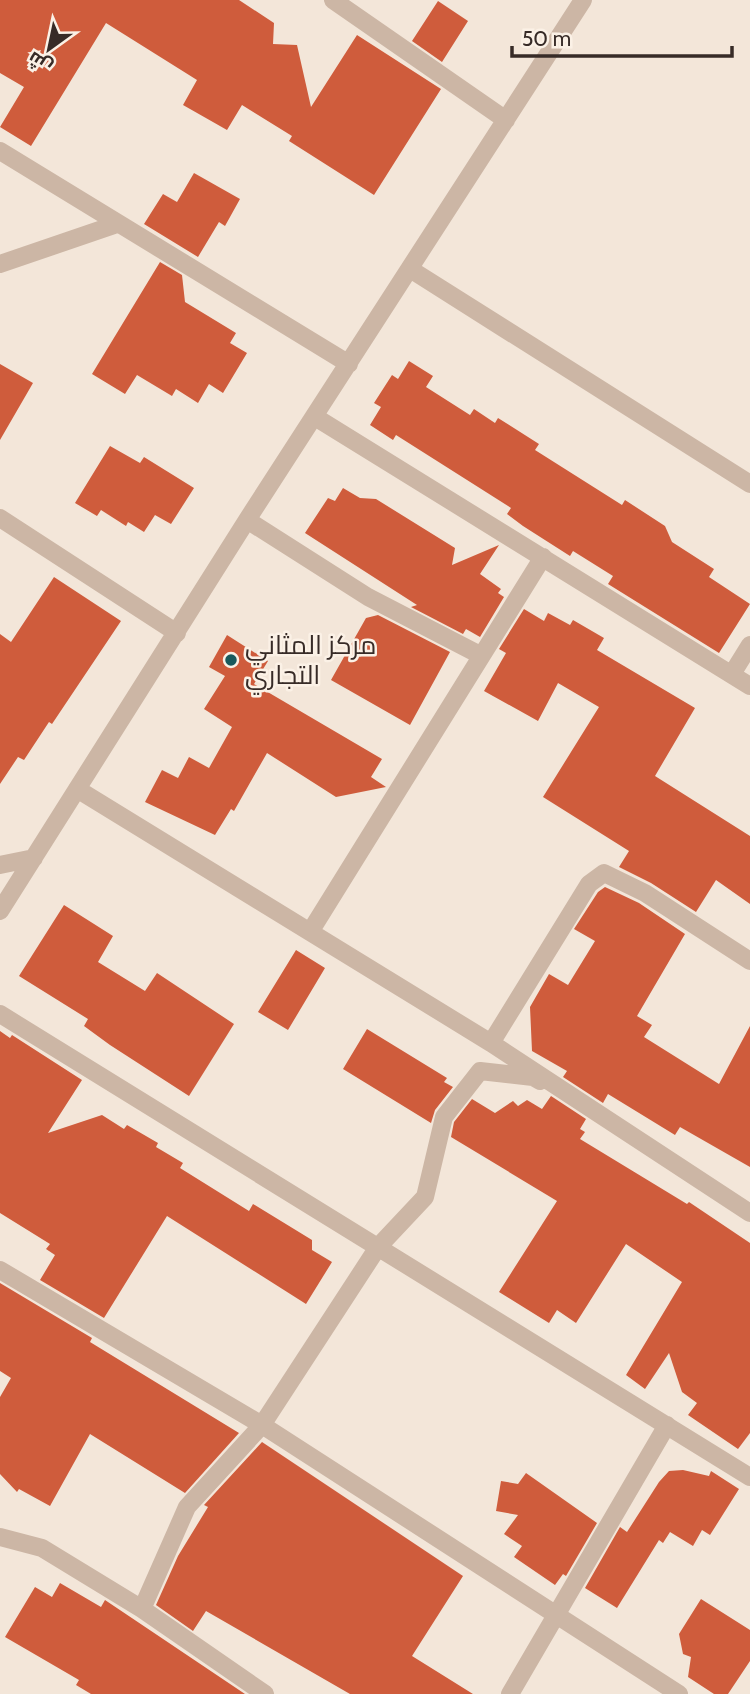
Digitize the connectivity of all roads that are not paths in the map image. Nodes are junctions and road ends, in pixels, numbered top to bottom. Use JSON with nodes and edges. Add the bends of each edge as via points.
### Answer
{"nodes":[{"id":1,"x":333,"y":0,"type":"edge"},
{"id":2,"x":583,"y":0,"type":"edge"},
{"id":3,"x":506,"y":120,"type":"junction"},
{"id":4,"x":0,"y":151,"type":"edge"},
{"id":5,"x":117,"y":224,"type":"junction"},
{"id":6,"x":0,"y":264,"type":"edge"},
{"id":7,"x":410,"y":269,"type":"junction"},
{"id":8,"x":349,"y":364,"type":"junction"},
{"id":9,"x":315,"y":417,"type":"junction"},
{"id":10,"x":750,"y":484,"type":"edge"},
{"id":11,"x":0,"y":518,"type":"edge"},
{"id":12,"x":247,"y":520,"type":"junction"},
{"id":13,"x":543,"y":558,"type":"junction"},
{"id":14,"x":177,"y":632,"type":"junction"},
{"id":15,"x":750,"y":645,"type":"edge"},
{"id":16,"x":480,"y":655,"type":"junction"},
{"id":17,"x":732,"y":674,"type":"junction"},
{"id":18,"x":750,"y":687,"type":"edge"},
{"id":19,"x":77,"y":789,"type":"junction"},
{"id":20,"x":34,"y":858,"type":"junction"},
{"id":21,"x":0,"y":865,"type":"edge"},
{"id":22,"x":0,"y":911,"type":"edge"},
{"id":23,"x":310,"y":932,"type":"junction"},
{"id":24,"x":750,"y":961,"type":"edge"},
{"id":25,"x":0,"y":1014,"type":"edge"},
{"id":26,"x":491,"y":1043,"type":"junction"},
{"id":27,"x":590,"y":1107,"type":"junction"},
{"id":28,"x":750,"y":1213,"type":"edge"},
{"id":29,"x":378,"y":1247,"type":"junction"},
{"id":30,"x":0,"y":1270,"type":"edge"},
{"id":31,"x":262,"y":1425,"type":"junction"},
{"id":32,"x":667,"y":1425,"type":"junction"},
{"id":33,"x":750,"y":1477,"type":"edge"},
{"id":34,"x":0,"y":1537,"type":"edge"},
{"id":35,"x":142,"y":1609,"type":"junction"},
{"id":36,"x":557,"y":1616,"type":"junction"},
{"id":37,"x":265,"y":1694,"type":"edge"},
{"id":38,"x":510,"y":1694,"type":"edge"},
{"id":39,"x":679,"y":1694,"type":"edge"}],
"edges":[{"from":1,"to":3,"type":"street"},
{"from":2,"to":3,"type":"street"},
{"from":3,"to":7,"type":"street"},
{"from":4,"to":5,"type":"street"},
{"from":5,"to":6,"type":"street"},
{"from":5,"to":8,"type":"street"},
{"from":7,"to":8,"type":"street"},
{"from":7,"to":10,"type":"street"},
{"from":8,"to":9,"type":"street"},
{"from":9,"to":12,"type":"street"},
{"from":9,"to":13,"type":"street"},
{"from":11,"to":14,"type":"street"},
{"from":12,"to":14,"type":"street"},
{"from":12,"to":16,"type":"street","via":[[368,597]]},
{"from":13,"to":16,"type":"street"},
{"from":13,"to":17,"type":"street"},
{"from":14,"to":19,"type":"street"},
{"from":15,"to":17,"type":"street"},
{"from":16,"to":23,"type":"street"},
{"from":17,"to":18,"type":"street"},
{"from":19,"to":20,"type":"street"},
{"from":19,"to":23,"type":"street"},
{"from":20,"to":21,"type":"street"},
{"from":20,"to":22,"type":"street"},
{"from":23,"to":26,"type":"street"},
{"from":24,"to":26,"type":"street","via":[[645,892],[604,873],[589,884]]},
{"from":25,"to":29,"type":"street"},
{"from":26,"to":27,"type":"street"},
{"from":27,"to":28,"type":"street"},
{"from":27,"to":29,"type":"street","via":[[533,1077],[480,1071],[444,1117],[425,1198]]},
{"from":29,"to":31,"type":"street"},
{"from":29,"to":32,"type":"street"},
{"from":30,"to":31,"type":"street"},
{"from":31,"to":35,"type":"street","via":[[187,1507]]},
{"from":31,"to":36,"type":"street"},
{"from":32,"to":33,"type":"street"},
{"from":32,"to":36,"type":"street"},
{"from":34,"to":35,"type":"street","via":[[42,1548]]},
{"from":35,"to":37,"type":"street"},
{"from":36,"to":38,"type":"street"},
{"from":36,"to":39,"type":"street"}]}
